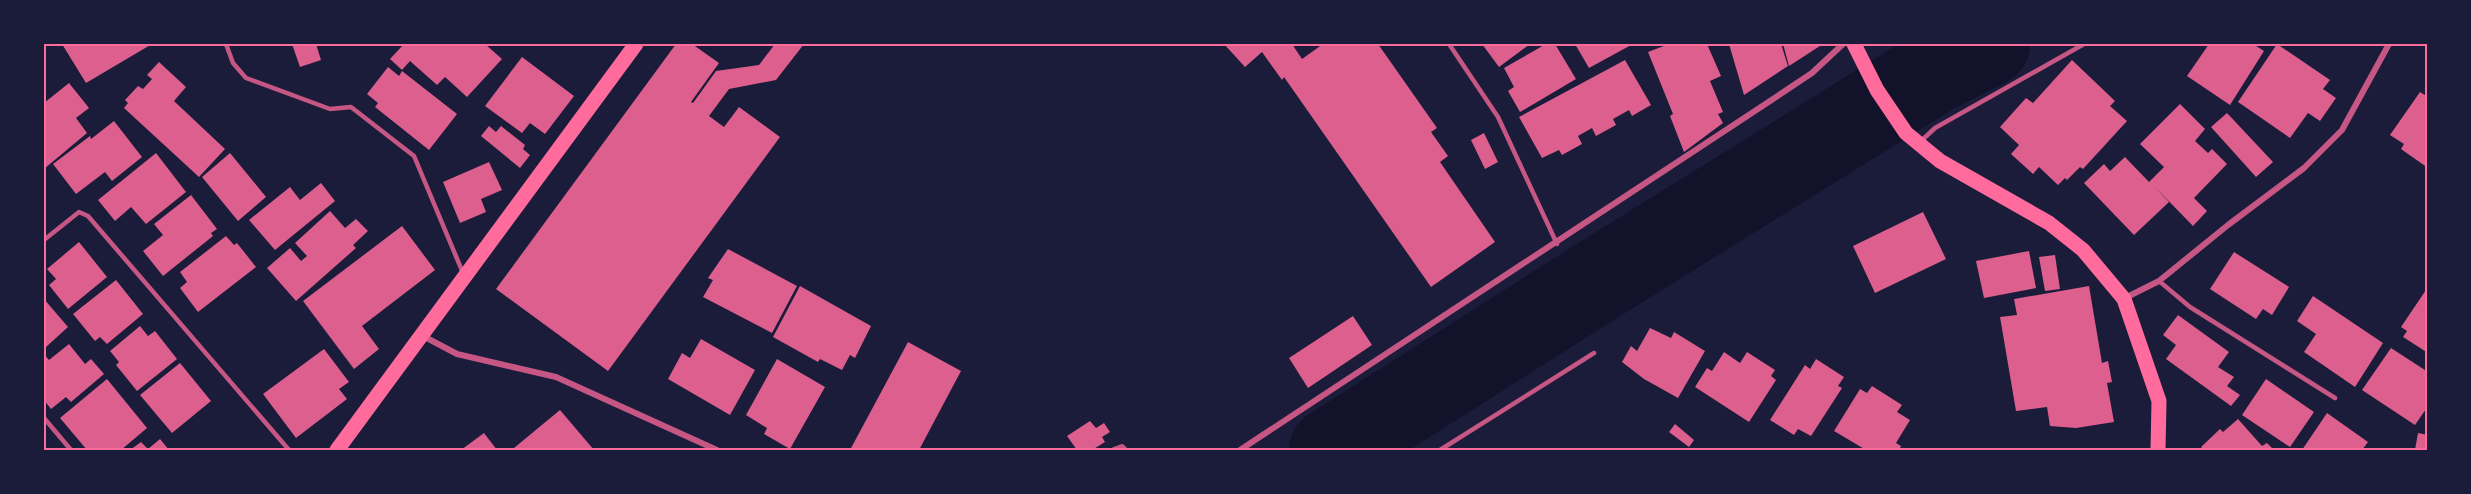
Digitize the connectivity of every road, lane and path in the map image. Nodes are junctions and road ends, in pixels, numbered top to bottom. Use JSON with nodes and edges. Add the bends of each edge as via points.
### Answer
{"nodes":[{"id":1,"x":226,"y":44,"type":"edge"},
{"id":2,"x":636,"y":44,"type":"edge"},
{"id":3,"x":1449,"y":44,"type":"edge"},
{"id":4,"x":2084,"y":44,"type":"edge"},
{"id":5,"x":2389,"y":44,"type":"edge"},
{"id":6,"x":1851,"y":45,"type":"edge"},
{"id":7,"x":1918,"y":144,"type":"junction"},
{"id":8,"x":44,"y":240,"type":"edge"},
{"id":9,"x":1557,"y":244,"type":"junction"},
{"id":10,"x":464,"y":276,"type":"junction"},
{"id":11,"x":2159,"y":281,"type":"junction"},
{"id":12,"x":2124,"y":299,"type":"junction"},
{"id":13,"x":421,"y":335,"type":"junction"},
{"id":14,"x":1594,"y":353,"type":"dead end"},
{"id":15,"x":2335,"y":398,"type":"dead end"},
{"id":16,"x":44,"y":418,"type":"edge"},
{"id":17,"x":71,"y":450,"type":"edge"},
{"id":18,"x":289,"y":450,"type":"edge"},
{"id":19,"x":337,"y":450,"type":"edge"},
{"id":20,"x":717,"y":450,"type":"edge"},
{"id":21,"x":1114,"y":450,"type":"edge"},
{"id":22,"x":1125,"y":450,"type":"edge"},
{"id":23,"x":1240,"y":450,"type":"edge"},
{"id":24,"x":1440,"y":450,"type":"edge"},
{"id":25,"x":2158,"y":450,"type":"edge"}],
"edges":[{"from":1,"to":10,"type":"lane","via":[[233,63],[246,78],[330,109],[351,107],[414,156]]},
{"from":2,"to":10,"type":"main road"},
{"from":3,"to":9,"type":"lane","via":[[1498,117]]},
{"from":4,"to":7,"type":"lane","via":[[1949,119]]},
{"from":5,"to":11,"type":"street","via":[[2342,130],[2304,168]]},
{"from":6,"to":7,"type":"main road","via":[[1906,133]]},
{"from":6,"to":9,"type":"street"},
{"from":7,"to":12,"type":"main road","via":[[1940,161],[2049,223],[2083,250]]},
{"from":8,"to":18,"type":"lane","via":[[79,212],[88,216]]},
{"from":9,"to":23,"type":"street"},
{"from":10,"to":13,"type":"main road"},
{"from":11,"to":12,"type":"street"},
{"from":11,"to":15,"type":"lane","via":[[2190,307]]},
{"from":12,"to":25,"type":"main road","via":[[2159,401]]},
{"from":13,"to":19,"type":"main road"},
{"from":13,"to":20,"type":"street","via":[[458,354],[556,377]]},
{"from":14,"to":24,"type":"lane"},
{"from":16,"to":17,"type":"lane"},
{"from":21,"to":22,"type":"street"}]}
